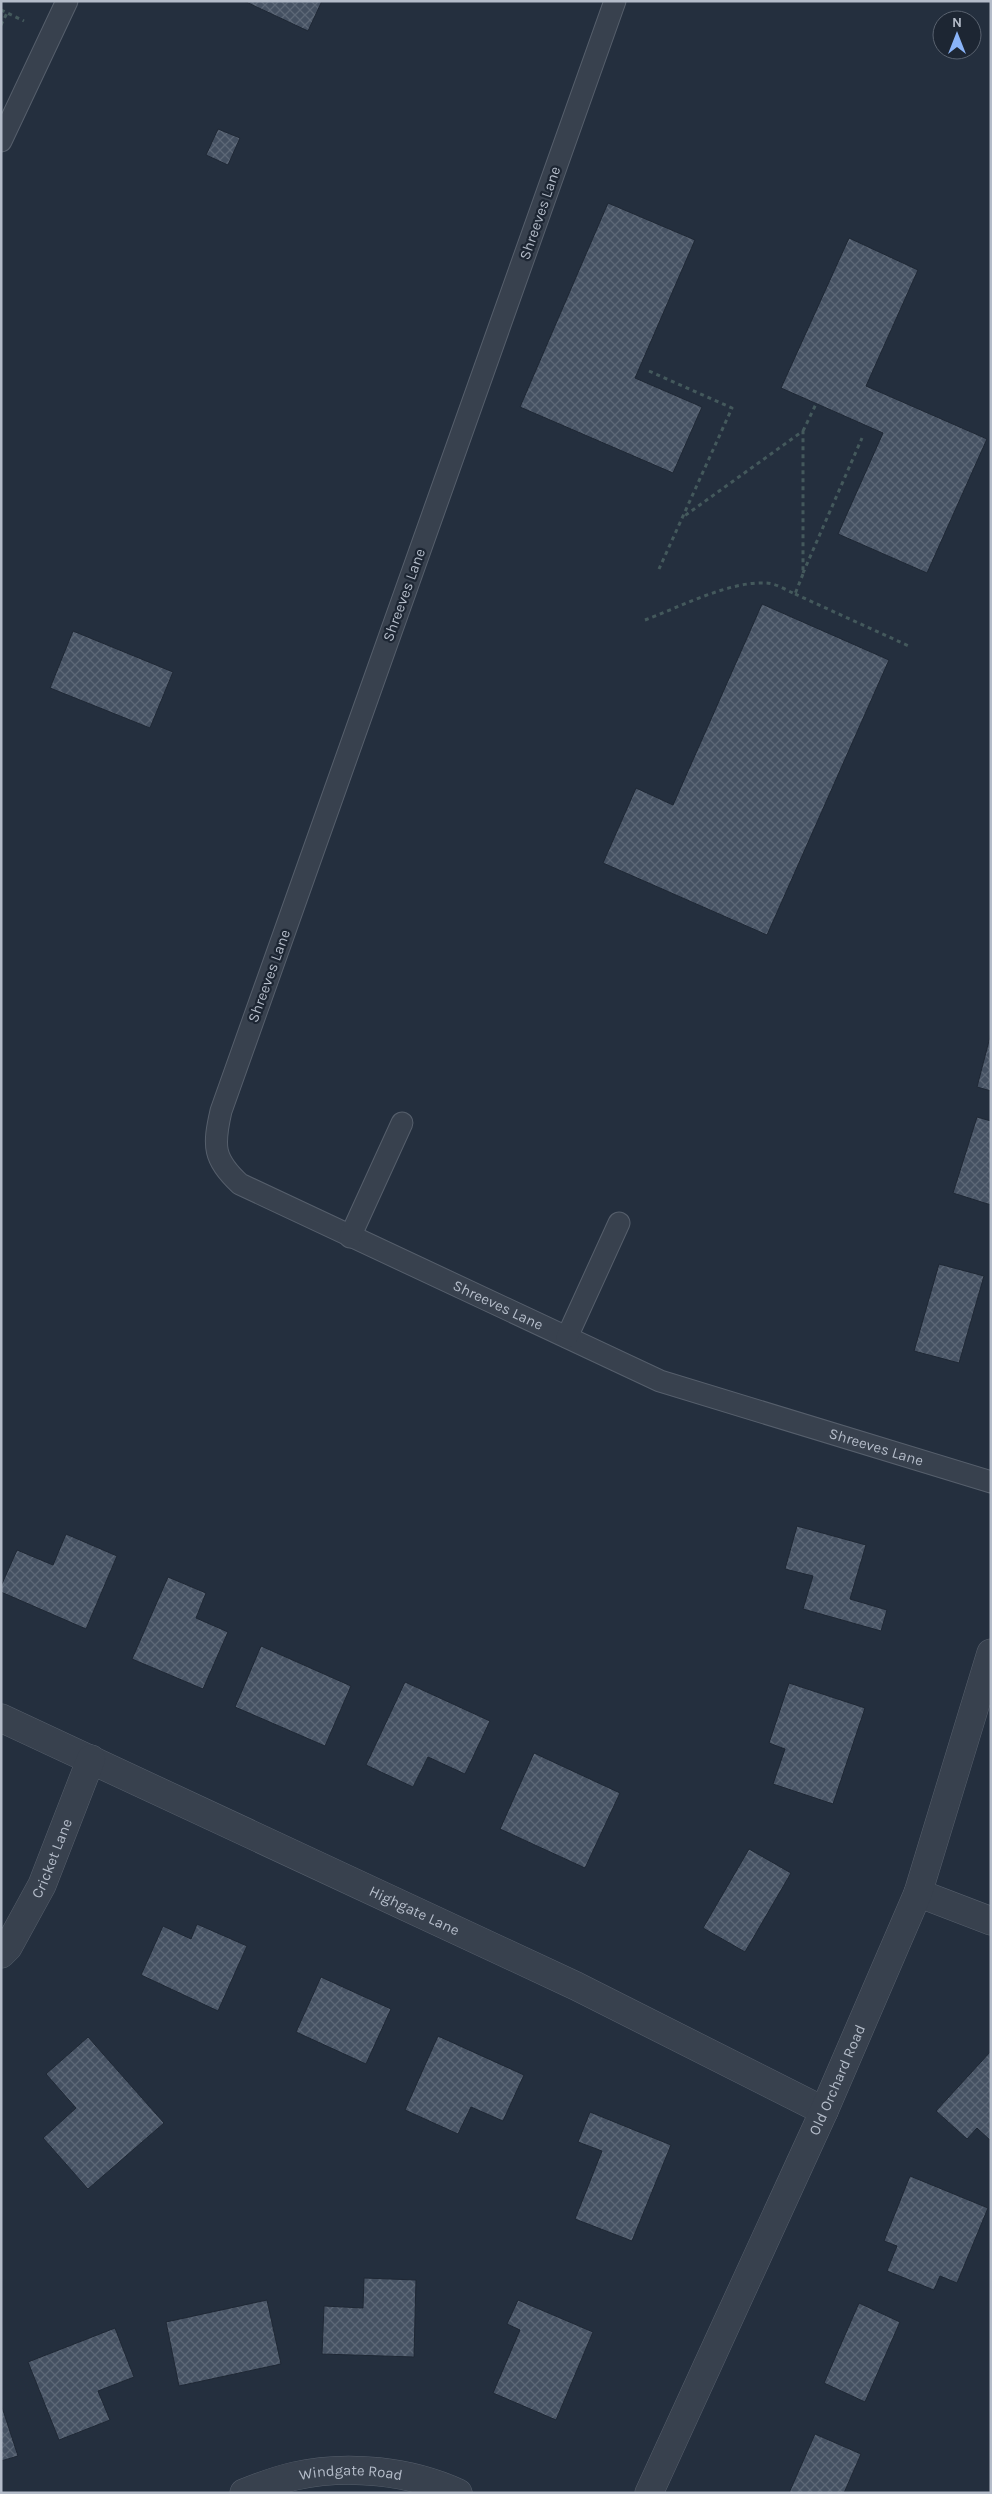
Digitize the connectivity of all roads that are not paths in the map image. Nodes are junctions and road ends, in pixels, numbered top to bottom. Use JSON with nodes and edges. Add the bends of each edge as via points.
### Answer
{"nodes":[{"id":1,"x":67,"y":1,"type":"edge"},
{"id":2,"x":615,"y":1,"type":"edge"},
{"id":3,"x":1,"y":141,"type":"edge"},
{"id":4,"x":402,"y":1123,"type":"dead end"},
{"id":5,"x":619,"y":1223,"type":"dead end"},
{"id":6,"x":350,"y":1237,"type":"junction"},
{"id":7,"x":566,"y":1337,"type":"junction"},
{"id":8,"x":991,"y":1482,"type":"edge"},
{"id":9,"x":991,"y":1653,"type":"edge"},
{"id":10,"x":1,"y":1718,"type":"edge"},
{"id":11,"x":91,"y":1758,"type":"junction"},
{"id":12,"x":918,"y":1893,"type":"junction"},
{"id":13,"x":991,"y":1921,"type":"edge"},
{"id":14,"x":1,"y":1954,"type":"edge"},
{"id":15,"x":824,"y":2111,"type":"junction"},
{"id":16,"x":244,"y":2493,"type":"edge"},
{"id":17,"x":458,"y":2493,"type":"edge"},
{"id":18,"x":649,"y":2493,"type":"edge"}],
"edges":[{"from":1,"to":3,"type":"lane"},
{"from":2,"to":6,"type":"lane","name":"Shreeves Lane","via":[[221,1111],[215,1138],[218,1156],[226,1172],[240,1184]]},
{"from":4,"to":6,"type":"lane"},
{"from":5,"to":7,"type":"lane"},
{"from":6,"to":7,"type":"lane","name":"Shreeves Lane"},
{"from":7,"to":8,"type":"lane","name":"Shreeves Lane","via":[[660,1381]]},
{"from":9,"to":12,"type":"street","name":"Old Orchard Road"},
{"from":10,"to":11,"type":"street","name":"Highgate Lane"},
{"from":11,"to":14,"type":"street","name":"Cricket Lane","via":[[42,1884],[8,1947]]},
{"from":11,"to":15,"type":"street","name":"Highgate Lane","via":[[576,1986]]},
{"from":12,"to":13,"type":"street"},
{"from":12,"to":15,"type":"street","name":"Old Orchard Road"},
{"from":15,"to":18,"type":"street","name":"Old Orchard Road"},
{"from":16,"to":17,"type":"street","name":"Windgate Road","via":[[296,2476],[344,2472],[406,2476],[439,2484]]}]}
